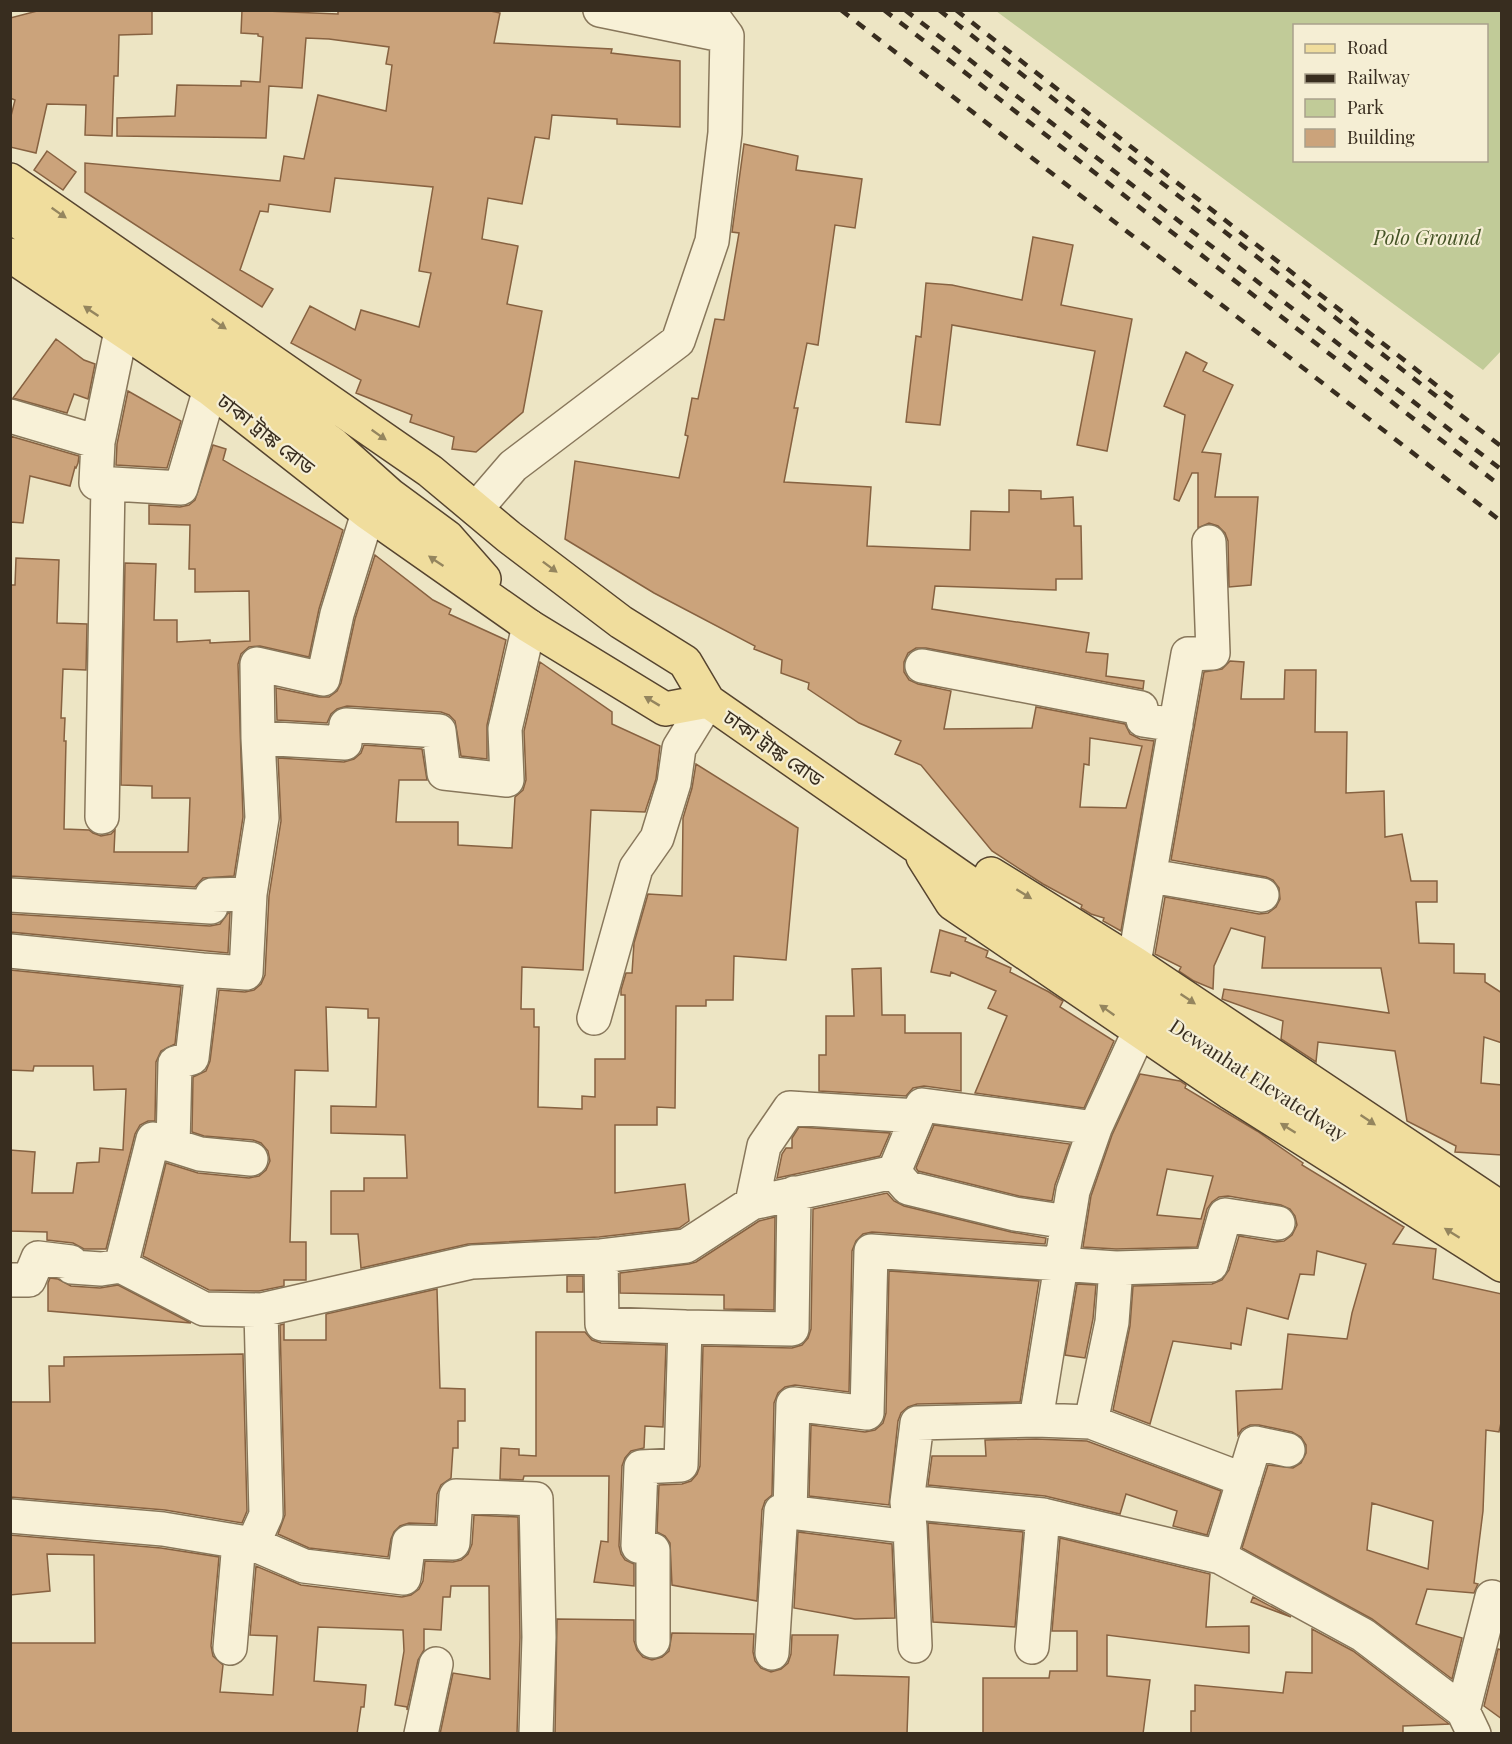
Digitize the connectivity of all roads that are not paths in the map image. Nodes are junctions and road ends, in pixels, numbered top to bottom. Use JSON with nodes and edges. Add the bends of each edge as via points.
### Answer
{"nodes":[{"id":1,"x":600,"y":10,"type":"edge"},
{"id":2,"x":718,"y":23,"type":"edge"},
{"id":3,"x":10,"y":180,"type":"edge"},
{"id":4,"x":10,"y":216,"type":"edge"},
{"id":5,"x":10,"y":255,"type":"edge"},
{"id":6,"x":121,"y":331,"type":"junction"},
{"id":7,"x":210,"y":389,"type":"junction"},
{"id":8,"x":10,"y":416,"type":"edge"},
{"id":9,"x":325,"y":438,"type":"junction"},
{"id":10,"x":98,"y":442,"type":"junction"},
{"id":11,"x":108,"y":484,"type":"junction"},
{"id":12,"x":476,"y":509,"type":"junction"},
{"id":13,"x":368,"y":513,"type":"junction"},
{"id":14,"x":509,"y":537,"type":"junction"},
{"id":15,"x":1209,"y":542,"type":"dead end"},
{"id":16,"x":524,"y":622,"type":"junction"},
{"id":17,"x":922,"y":666,"type":"dead end"},
{"id":18,"x":708,"y":701,"type":"junction"},
{"id":19,"x":1176,"y":725,"type":"junction"},
{"id":20,"x":258,"y":738,"type":"junction"},
{"id":21,"x":102,"y":817,"type":"dead end"},
{"id":22,"x":915,"y":844,"type":"junction"},
{"id":23,"x":1151,"y":876,"type":"junction"},
{"id":24,"x":250,"y":894,"type":"junction"},
{"id":25,"x":10,"y":895,"type":"edge"},
{"id":26,"x":1262,"y":896,"type":"dead end"},
{"id":27,"x":1017,"y":917,"type":"joint"},
{"id":28,"x":10,"y":951,"type":"edge"},
{"id":29,"x":1134,"y":963,"type":"junction"},
{"id":30,"x":202,"y":970,"type":"junction"},
{"id":31,"x":594,"y":1018,"type":"dead end"},
{"id":32,"x":1139,"y":1032,"type":"junction"},
{"id":33,"x":917,"y":1116,"type":"junction"},
{"id":34,"x":1095,"y":1128,"type":"junction"},
{"id":35,"x":173,"y":1145,"type":"junction"},
{"id":36,"x":251,"y":1159,"type":"dead end"},
{"id":37,"x":894,"y":1172,"type":"junction"},
{"id":38,"x":794,"y":1193,"type":"junction"},
{"id":39,"x":752,"y":1203,"type":"junction"},
{"id":40,"x":1502,"y":1209,"type":"edge"},
{"id":41,"x":1068,"y":1222,"type":"junction"},
{"id":42,"x":1278,"y":1223,"type":"dead end"},
{"id":43,"x":1502,"y":1239,"type":"edge"},
{"id":44,"x":601,"y":1257,"type":"junction"},
{"id":45,"x":1061,"y":1264,"type":"junction"},
{"id":46,"x":1502,"y":1264,"type":"edge"},
{"id":47,"x":121,"y":1266,"type":"junction"},
{"id":48,"x":1116,"y":1268,"type":"junction"},
{"id":49,"x":10,"y":1280,"type":"edge"},
{"id":50,"x":261,"y":1310,"type":"junction"},
{"id":51,"x":685,"y":1327,"type":"junction"},
{"id":52,"x":867,"y":1413,"type":"junction"},
{"id":53,"x":1036,"y":1420,"type":"junction"},
{"id":54,"x":1090,"y":1422,"type":"junction"},
{"id":55,"x":917,"y":1423,"type":"junction"},
{"id":56,"x":1288,"y":1450,"type":"dead end"},
{"id":57,"x":1244,"y":1480,"type":"junction"},
{"id":58,"x":790,"y":1512,"type":"junction"},
{"id":59,"x":909,"y":1514,"type":"junction"},
{"id":60,"x":1043,"y":1515,"type":"junction"},
{"id":61,"x":10,"y":1516,"type":"edge"},
{"id":62,"x":246,"y":1543,"type":"junction"},
{"id":63,"x":1220,"y":1557,"type":"junction"},
{"id":64,"x":1492,"y":1597,"type":"dead end"},
{"id":65,"x":653,"y":1641,"type":"dead end"},
{"id":66,"x":915,"y":1646,"type":"dead end"},
{"id":67,"x":1032,"y":1647,"type":"dead end"},
{"id":68,"x":230,"y":1648,"type":"dead end"},
{"id":69,"x":772,"y":1653,"type":"dead end"},
{"id":70,"x":436,"y":1664,"type":"dead end"},
{"id":71,"x":1469,"y":1722,"type":"edge"},
{"id":72,"x":421,"y":1734,"type":"edge"},
{"id":73,"x":536,"y":1734,"type":"edge"}],
"edges":[{"from":1,"to":2,"type":"street"},
{"from":2,"to":12,"type":"street","via":[[725,132],[712,241],[678,340],[513,466]]},
{"from":3,"to":12,"type":"main road","one_way":true,"via":[[430,471]]},
{"from":4,"to":9,"type":"main road","name":"ঢাকা ট্রাঙ্ক রোড"},
{"from":6,"to":5,"type":"main road","name":"ঢাকা ট্রাঙ্ক রোড","one_way":true},
{"from":6,"to":7,"type":"main road","name":"ঢাকা ট্রাঙ্ক রোড"},
{"from":6,"to":10,"type":"street"},
{"from":7,"to":11,"type":"street","via":[[182,488]]},
{"from":7,"to":13,"type":"main road","name":"ঢাকা ট্রাঙ্ক রোড"},
{"from":8,"to":10,"type":"street"},
{"from":9,"to":14,"type":"main road","name":"ঢাকা ট্রাঙ্ক রোড","via":[[422,500]]},
{"from":9,"to":16,"type":"main road","name":"ঢাকা ট্রাঙ্ক রোড","via":[[390,495],[447,537]]},
{"from":10,"to":11,"type":"street","via":[[96,483]]},
{"from":11,"to":21,"type":"street"},
{"from":12,"to":14,"type":"main road"},
{"from":16,"to":13,"type":"main road","name":"ঢাকা ট্রাঙ্ক রোড","one_way":true},
{"from":13,"to":20,"type":"street","via":[[337,614],[323,679],[257,664]]},
{"from":14,"to":18,"type":"main road","one_way":true,"via":[[621,622],[686,662]]},
{"from":15,"to":19,"type":"street","via":[[1213,653],[1188,654]]},
{"from":18,"to":16,"type":"main road","name":"ঢাকা ট্রাঙ্ক রোড","one_way":true,"via":[[665,709]]},
{"from":16,"to":20,"type":"street","via":[[505,729],[507,780],[444,773],[439,731],[346,725],[345,743]]},
{"from":17,"to":19,"type":"street","via":[[1141,708],[1143,720]]},
{"from":18,"to":22,"type":"main road","name":"ঢাকা ট্রাঙ্ক রোড"},
{"from":18,"to":31,"type":"street","via":[[679,748],[674,783],[657,838],[636,868]]},
{"from":19,"to":23,"type":"street"},
{"from":20,"to":24,"type":"street","via":[[262,818]]},
{"from":22,"to":27,"type":"main road","name":"ঢাকা ট্রাঙ্ক রোড"},
{"from":22,"to":29,"type":"main road","one_way":true,"via":[[955,851]]},
{"from":32,"to":22,"type":"main road","one_way":true,"via":[[952,903]]},
{"from":23,"to":26,"type":"street"},
{"from":23,"to":29,"type":"street"},
{"from":24,"to":25,"type":"street","via":[[212,895],[211,907]]},
{"from":24,"to":30,"type":"street","via":[[246,973]]},
{"from":27,"to":43,"type":"main road","name":"Dewanhat Elevatedway","via":[[1150,1009]]},
{"from":28,"to":30,"type":"street"},
{"from":29,"to":40,"type":"main road","one_way":true},
{"from":30,"to":35,"type":"street","via":[[192,1058],[175,1064]]},
{"from":32,"to":34,"type":"street"},
{"from":46,"to":32,"type":"main road","one_way":true},
{"from":33,"to":34,"type":"street","via":[[922,1105]]},
{"from":33,"to":37,"type":"street"},
{"from":33,"to":39,"type":"street","via":[[790,1107],[764,1146]]},
{"from":34,"to":41,"type":"street","via":[[1073,1191]]},
{"from":35,"to":36,"type":"street","via":[[200,1154]]},
{"from":35,"to":47,"type":"street","via":[[153,1139]]},
{"from":37,"to":38,"type":"street"},
{"from":37,"to":41,"type":"street","via":[[908,1188],[1015,1214]]},
{"from":38,"to":39,"type":"street"},
{"from":38,"to":51,"type":"street","via":[[792,1329]]},
{"from":39,"to":44,"type":"street","via":[[686,1246]]},
{"from":41,"to":45,"type":"street"},
{"from":42,"to":48,"type":"street","via":[[1225,1215],[1211,1265]]},
{"from":44,"to":50,"type":"street","via":[[472,1262]]},
{"from":44,"to":51,"type":"street","via":[[602,1324]]},
{"from":45,"to":48,"type":"street"},
{"from":45,"to":52,"type":"street","via":[[871,1251]]},
{"from":45,"to":53,"type":"street"},
{"from":47,"to":49,"type":"street","via":[[72,1267],[71,1262],[38,1258],[29,1280]]},
{"from":47,"to":50,"type":"street","via":[[204,1309]]},
{"from":48,"to":54,"type":"street","via":[[1112,1322]]},
{"from":50,"to":62,"type":"street","via":[[266,1515]]},
{"from":51,"to":65,"type":"street","via":[[681,1466],[641,1467],[638,1546],[653,1550]]},
{"from":52,"to":55,"type":"street"},
{"from":52,"to":58,"type":"street","via":[[793,1404]]},
{"from":53,"to":54,"type":"street"},
{"from":53,"to":55,"type":"street"},
{"from":54,"to":57,"type":"street"},
{"from":55,"to":59,"type":"street"},
{"from":56,"to":57,"type":"street","via":[[1255,1443]]},
{"from":57,"to":63,"type":"street"},
{"from":58,"to":59,"type":"street"},
{"from":58,"to":69,"type":"street","via":[[781,1511]]},
{"from":59,"to":60,"type":"street"},
{"from":59,"to":66,"type":"street"},
{"from":60,"to":63,"type":"street"},
{"from":60,"to":67,"type":"street"},
{"from":61,"to":62,"type":"street","via":[[163,1529]]},
{"from":62,"to":68,"type":"street"},
{"from":62,"to":73,"type":"street","via":[[304,1566],[404,1578],[409,1542],[453,1544],[456,1496],[536,1499]]},
{"from":63,"to":71,"type":"street","via":[[1363,1635]]},
{"from":64,"to":71,"type":"street"},
{"from":70,"to":72,"type":"street"}]}
